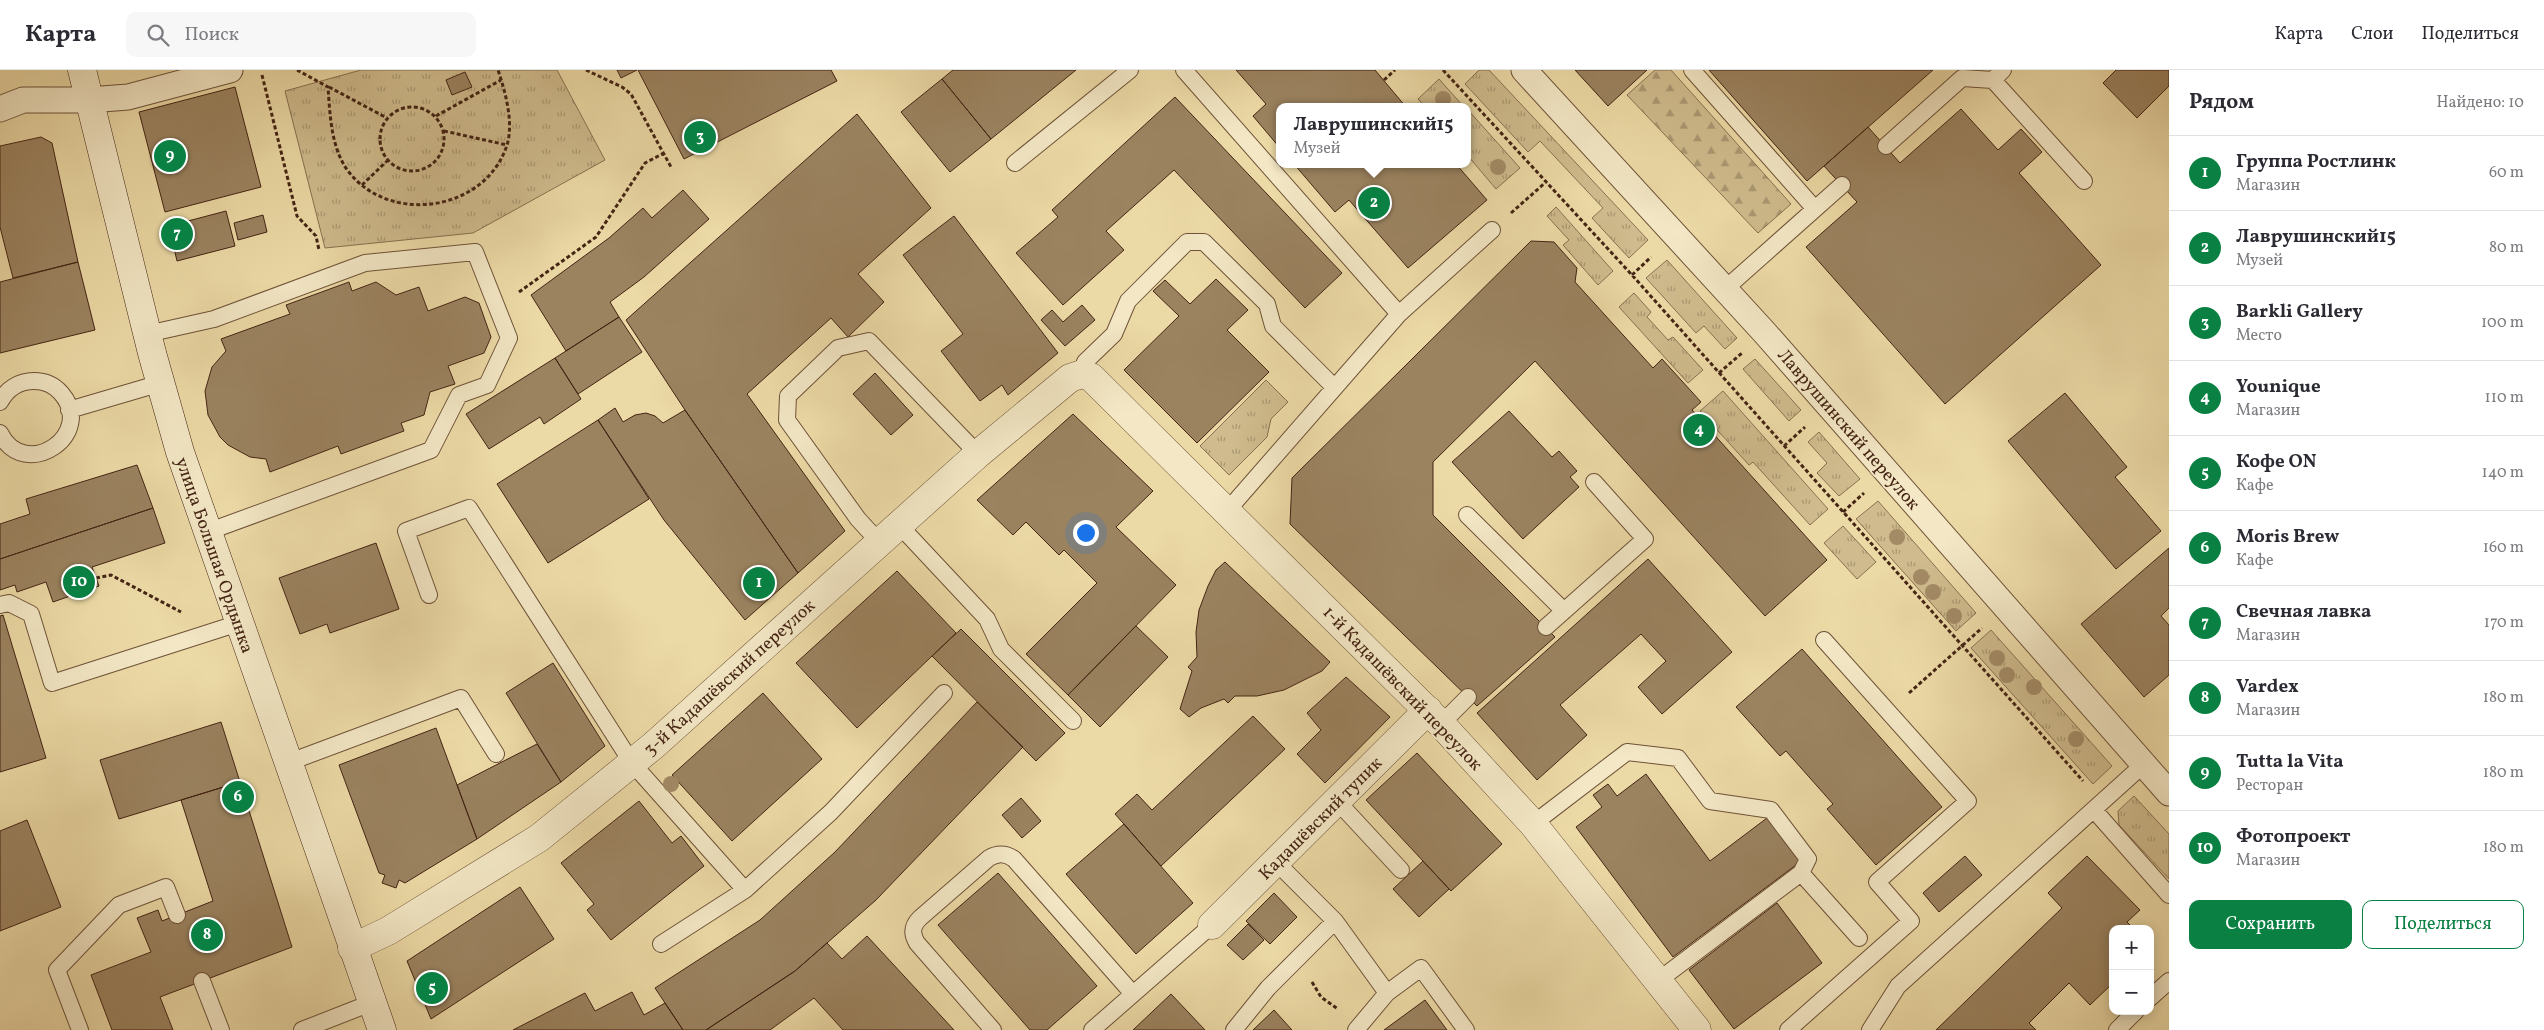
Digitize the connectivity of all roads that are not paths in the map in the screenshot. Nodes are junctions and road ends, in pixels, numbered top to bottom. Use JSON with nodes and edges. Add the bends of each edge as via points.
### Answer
{"nodes":[{"id":1,"x":82,"y":70,"type":"edge"},
{"id":2,"x":230,"y":70,"type":"edge"},
{"id":3,"x":1130,"y":70,"type":"edge"},
{"id":4,"x":1184,"y":70,"type":"edge"},
{"id":5,"x":1524,"y":70,"type":"edge"},
{"id":6,"x":1692,"y":70,"type":"edge"},
{"id":7,"x":1998,"y":75,"type":"edge"},
{"id":8,"x":89,"y":100,"type":"junction"},
{"id":9,"x":0,"y":109,"type":"edge"},
{"id":10,"x":1886,"y":146,"type":"dead end"},
{"id":11,"x":1015,"y":163,"type":"dead end"},
{"id":12,"x":2084,"y":181,"type":"dead end"},
{"id":13,"x":1842,"y":185,"type":"dead end"},
{"id":14,"x":1815,"y":209,"type":"junction"},
{"id":15,"x":1492,"y":230,"type":"dead end"},
{"id":16,"x":1725,"y":289,"type":"junction"},
{"id":17,"x":1399,"y":314,"type":"junction"},
{"id":18,"x":147,"y":334,"type":"junction"},
{"id":19,"x":1082,"y":374,"type":"junction"},
{"id":20,"x":160,"y":383,"type":"junction"},
{"id":21,"x":1334,"y":387,"type":"junction"},
{"id":22,"x":0,"y":402,"type":"edge"},
{"id":23,"x":69,"y":410,"type":"junction"},
{"id":24,"x":0,"y":433,"type":"edge"},
{"id":25,"x":978,"y":454,"type":"junction"},
{"id":26,"x":1594,"y":482,"type":"dead end"},
{"id":27,"x":1227,"y":511,"type":"junction"},
{"id":28,"x":1467,"y":515,"type":"dead end"},
{"id":29,"x":207,"y":532,"type":"junction"},
{"id":30,"x":889,"y":534,"type":"junction"},
{"id":31,"x":429,"y":595,"type":"dead end"},
{"id":32,"x":0,"y":606,"type":"edge"},
{"id":33,"x":1564,"y":611,"type":"junction"},
{"id":34,"x":239,"y":623,"type":"junction"},
{"id":35,"x":1546,"y":627,"type":"dead end"},
{"id":36,"x":1824,"y":640,"type":"dead end"},
{"id":37,"x":944,"y":693,"type":"dead end"},
{"id":38,"x":1468,"y":698,"type":"dead end"},
{"id":39,"x":1434,"y":717,"type":"junction"},
{"id":40,"x":1072,"y":721,"type":"dead end"},
{"id":41,"x":496,"y":754,"type":"dead end"},
{"id":42,"x":287,"y":763,"type":"junction"},
{"id":43,"x":632,"y":763,"type":"junction"},
{"id":44,"x":2144,"y":764,"type":"junction"},
{"id":45,"x":2169,"y":793,"type":"edge"},
{"id":46,"x":1337,"y":801,"type":"junction"},
{"id":47,"x":2098,"y":806,"type":"junction"},
{"id":48,"x":1533,"y":824,"type":"junction"},
{"id":49,"x":1276,"y":862,"type":"junction"},
{"id":50,"x":1401,"y":870,"type":"dead end"},
{"id":51,"x":1801,"y":873,"type":"junction"},
{"id":52,"x":745,"y":890,"type":"junction"},
{"id":53,"x":2169,"y":895,"type":"edge"},
{"id":54,"x":177,"y":915,"type":"dead end"},
{"id":55,"x":1335,"y":921,"type":"junction"},
{"id":56,"x":1212,"y":925,"type":"joint"},
{"id":57,"x":1859,"y":938,"type":"dead end"},
{"id":58,"x":661,"y":944,"type":"dead end"},
{"id":59,"x":352,"y":948,"type":"junction"},
{"id":60,"x":1659,"y":980,"type":"junction"},
{"id":61,"x":202,"y":981,"type":"dead end"},
{"id":62,"x":2169,"y":981,"type":"edge"},
{"id":63,"x":1387,"y":993,"type":"junction"},
{"id":64,"x":1133,"y":994,"type":"junction"},
{"id":65,"x":2154,"y":994,"type":"edge"},
{"id":66,"x":371,"y":1003,"type":"junction"},
{"id":67,"x":2132,"y":1015,"type":"edge"},
{"id":68,"x":80,"y":1030,"type":"edge"},
{"id":69,"x":221,"y":1030,"type":"edge"},
{"id":70,"x":302,"y":1030,"type":"edge"},
{"id":71,"x":382,"y":1030,"type":"edge"},
{"id":72,"x":993,"y":1030,"type":"edge"},
{"id":73,"x":1092,"y":1030,"type":"edge"},
{"id":74,"x":1234,"y":1030,"type":"edge"},
{"id":75,"x":1356,"y":1030,"type":"edge"},
{"id":76,"x":1466,"y":1030,"type":"edge"},
{"id":77,"x":1696,"y":1030,"type":"edge"},
{"id":78,"x":1788,"y":1030,"type":"edge"},
{"id":79,"x":1870,"y":1030,"type":"edge"},
{"id":80,"x":2117,"y":1030,"type":"edge"}],
"edges":[{"from":1,"to":8,"type":"street","name":"улица Большая Ордынка"},
{"from":2,"to":8,"type":"street","via":[[128,97]]},
{"from":3,"to":11,"type":"lane"},
{"from":4,"to":17,"type":"lane"},
{"from":5,"to":16,"type":"street","name":"Лаврушинский переулок"},
{"from":6,"to":14,"type":"lane"},
{"from":7,"to":10,"type":"lane","via":[[1962,78]]},
{"from":7,"to":12,"type":"lane"},
{"from":8,"to":9,"type":"street","via":[[23,100]]},
{"from":8,"to":18,"type":"street","name":"улица Большая Ордынка"},
{"from":13,"to":14,"type":"lane"},
{"from":14,"to":16,"type":"lane"},
{"from":15,"to":17,"type":"lane"},
{"from":16,"to":44,"type":"street","name":"Лаврушинский переулок"},
{"from":17,"to":21,"type":"lane"},
{"from":18,"to":20,"type":"street","name":"улица Большая Ордынка"},
{"from":18,"to":29,"type":"lane","via":[[214,319],[365,264],[475,252],[509,338],[487,385],[459,395],[431,450]]},
{"from":19,"to":21,"type":"lane","via":[[1085,362],[1114,334],[1128,301],[1187,242],[1204,242],[1267,304],[1273,326]]},
{"from":19,"to":25,"type":"street","name":"3-й Кадашёвский переулок","via":[[1070,378]]},
{"from":19,"to":27,"type":"street","name":"1-й Кадашёвский переулок","via":[[1091,377]]},
{"from":20,"to":23,"type":"lane"},
{"from":20,"to":29,"type":"street","name":"улица Большая Ордынка"},
{"from":21,"to":27,"type":"lane"},
{"from":22,"to":23,"type":"lane","via":[[18,383],[40,381],[59,391]]},
{"from":23,"to":24,"type":"lane","via":[[70,424],[64,438],[41,454],[20,452]]},
{"from":25,"to":30,"type":"street","name":"3-й Кадашёвский переулок"},
{"from":25,"to":30,"type":"lane","via":[[869,341],[838,348],[788,396],[787,420],[858,519]]},
{"from":26,"to":33,"type":"lane","via":[[1645,539]]},
{"from":27,"to":39,"type":"street","name":"1-й Кадашёвский переулок"},
{"from":28,"to":33,"type":"lane"},
{"from":29,"to":34,"type":"street","name":"улица Большая Ордынка"},
{"from":30,"to":40,"type":"lane","via":[[987,619],[1002,649]]},
{"from":30,"to":43,"type":"street","name":"3-й Кадашёвский переулок"},
{"from":31,"to":43,"type":"lane","via":[[406,531],[469,508]]},
{"from":32,"to":34,"type":"lane","via":[[9,603],[30,614],[52,683]]},
{"from":33,"to":35,"type":"lane"},
{"from":34,"to":42,"type":"street","name":"улица Большая Ордынка"},
{"from":36,"to":78,"type":"lane","via":[[1968,802],[1877,882],[1911,921]]},
{"from":37,"to":52,"type":"lane","via":[[831,812]]},
{"from":38,"to":39,"type":"lane"},
{"from":39,"to":46,"type":"street","name":"Кадашёвский тупик"},
{"from":39,"to":48,"type":"street","name":"1-й Кадашёвский переулок"},
{"from":41,"to":42,"type":"lane","via":[[461,698]]},
{"from":42,"to":59,"type":"street","name":"улица Большая Ордынка"},
{"from":43,"to":52,"type":"lane"},
{"from":43,"to":59,"type":"street","name":"3-й Кадашёвский переулок","via":[[539,838],[388,931]]},
{"from":44,"to":45,"type":"street","name":"Лаврушинский переулок"},
{"from":44,"to":47,"type":"lane"},
{"from":46,"to":49,"type":"street","name":"Кадашёвский тупик"},
{"from":46,"to":50,"type":"lane"},
{"from":47,"to":53,"type":"lane"},
{"from":47,"to":79,"type":"lane","via":[[1898,986]]},
{"from":48,"to":51,"type":"lane","via":[[1627,752],[1678,758],[1710,801],[1771,810],[1808,859]]},
{"from":48,"to":60,"type":"street","name":"1-й Кадашёвский переулок"},
{"from":49,"to":55,"type":"lane"},
{"from":49,"to":56,"type":"street","name":"Кадашёвский тупик"},
{"from":51,"to":57,"type":"lane"},
{"from":51,"to":60,"type":"lane"},
{"from":52,"to":58,"type":"lane"},
{"from":54,"to":68,"type":"lane","via":[[166,887],[119,905],[57,970]]},
{"from":55,"to":63,"type":"lane"},
{"from":55,"to":74,"type":"lane","via":[[1268,988]]},
{"from":56,"to":64,"type":"lane"},
{"from":59,"to":66,"type":"street","name":"улица Большая Ордынка"},
{"from":60,"to":77,"type":"street","name":"1-й Кадашёвский переулок"},
{"from":61,"to":69,"type":"lane"},
{"from":62,"to":65,"type":"lane"},
{"from":63,"to":75,"type":"lane"},
{"from":63,"to":76,"type":"lane","via":[[1421,968]]},
{"from":64,"to":72,"type":"lane","via":[[1014,859],[995,854],[920,918],[912,930],[917,943]]},
{"from":64,"to":73,"type":"lane"},
{"from":66,"to":70,"type":"lane"},
{"from":66,"to":71,"type":"street","name":"улица Большая Ордынка"},
{"from":67,"to":80,"type":"lane"}]}
